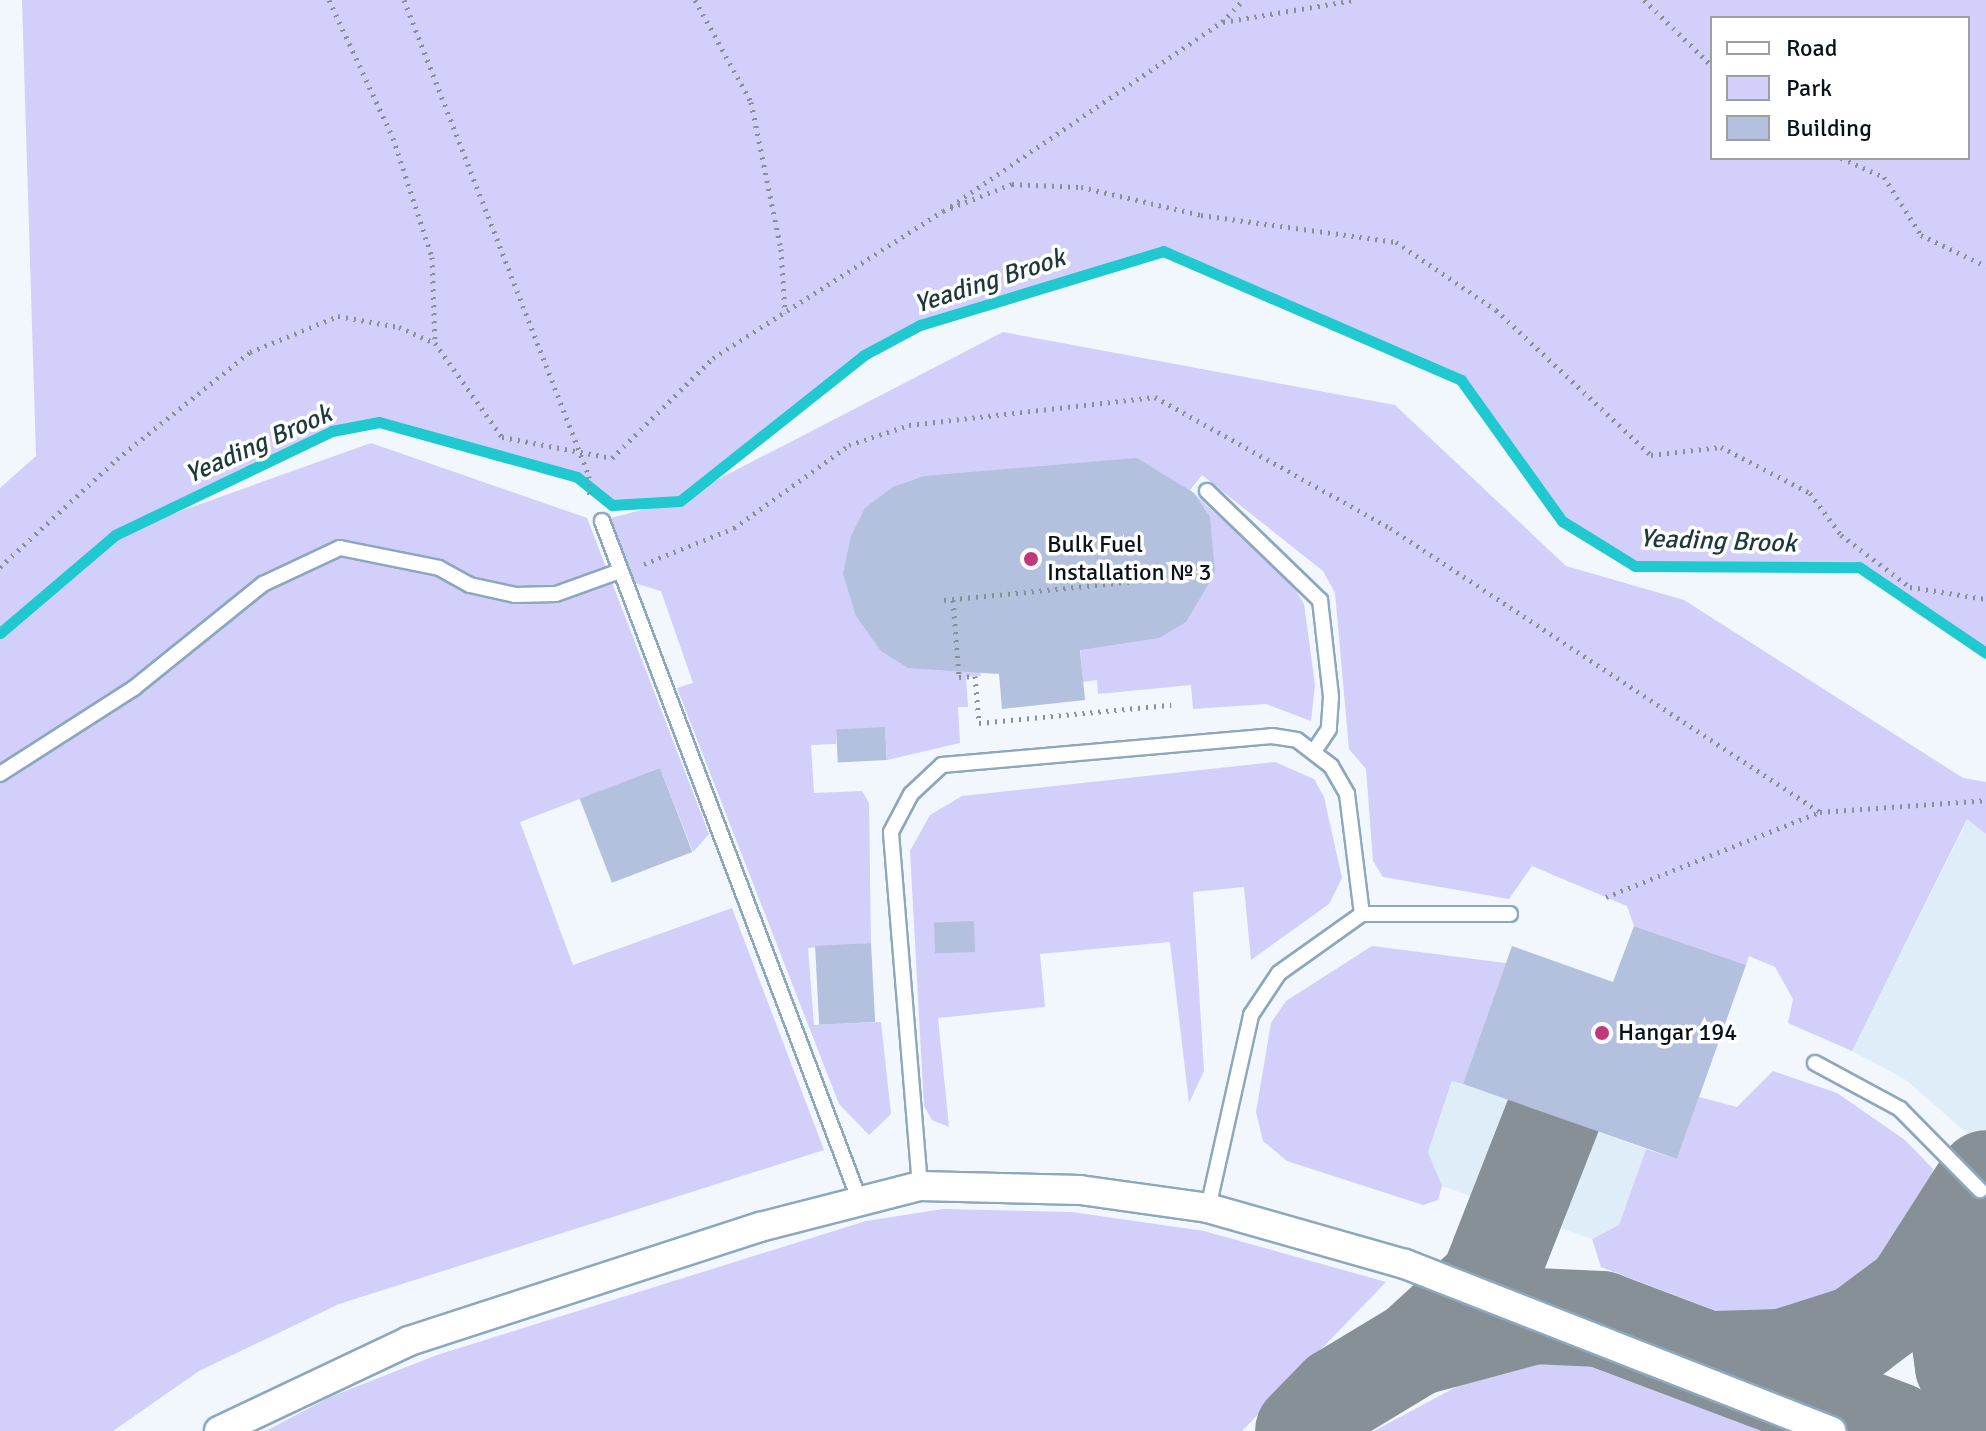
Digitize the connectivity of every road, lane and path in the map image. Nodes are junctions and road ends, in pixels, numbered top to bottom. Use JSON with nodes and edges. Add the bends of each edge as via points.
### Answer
{"nodes":[{"id":1,"x":329,"y":0,"type":"edge"},
{"id":2,"x":404,"y":0,"type":"edge"},
{"id":3,"x":695,"y":0,"type":"edge"},
{"id":4,"x":1243,"y":0,"type":"edge"},
{"id":5,"x":1355,"y":0,"type":"edge"},
{"id":6,"x":1644,"y":0,"type":"edge"},
{"id":7,"x":1222,"y":22,"type":"junction"},
{"id":8,"x":1710,"y":64,"type":"edge"},
{"id":9,"x":1846,"y":160,"type":"edge"},
{"id":10,"x":943,"y":211,"type":"junction"},
{"id":11,"x":1986,"y":266,"type":"edge"},
{"id":12,"x":785,"y":313,"type":"junction"},
{"id":13,"x":435,"y":343,"type":"junction"},
{"id":14,"x":576,"y":452,"type":"junction"},
{"id":15,"x":1207,"y":491,"type":"dead end"},
{"id":16,"x":588,"y":495,"type":"dead end"},
{"id":17,"x":602,"y":521,"type":"dead end"},
{"id":18,"x":0,"y":567,"type":"edge"},
{"id":19,"x":620,"y":571,"type":"junction"},
{"id":20,"x":1129,"y":582,"type":"dead end"},
{"id":21,"x":1986,"y":599,"type":"edge"},
{"id":22,"x":944,"y":600,"type":"dead end"},
{"id":23,"x":953,"y":600,"type":"junction"},
{"id":24,"x":1171,"y":705,"type":"dead end"},
{"id":25,"x":1315,"y":750,"type":"junction"},
{"id":26,"x":0,"y":774,"type":"edge"},
{"id":27,"x":1820,"y":812,"type":"dead end"},
{"id":28,"x":1606,"y":897,"type":"dead end"},
{"id":29,"x":1362,"y":914,"type":"junction"},
{"id":30,"x":1510,"y":914,"type":"dead end"},
{"id":31,"x":1815,"y":1063,"type":"dead end"},
{"id":32,"x":920,"y":1186,"type":"junction"},
{"id":33,"x":1980,"y":1190,"type":"dead end"},
{"id":34,"x":859,"y":1199,"type":"junction"},
{"id":35,"x":1208,"y":1208,"type":"junction"},
{"id":36,"x":219,"y":1431,"type":"edge"},
{"id":37,"x":1831,"y":1431,"type":"edge"}],
"edges":[{"from":1,"to":13,"type":"path","via":[[393,138],[432,257]]},
{"from":2,"to":14,"type":"path"},
{"from":3,"to":12,"type":"path","via":[[751,102],[781,249]]},
{"from":4,"to":7,"type":"path"},
{"from":5,"to":7,"type":"path"},
{"from":6,"to":8,"type":"path"},
{"from":7,"to":10,"type":"path"},
{"from":9,"to":11,"type":"path","via":[[1884,177],[1921,235]]},
{"from":10,"to":12,"type":"path"},
{"from":10,"to":21,"type":"path","via":[[1012,184],[1081,187],[1201,215],[1396,242],[1496,310],[1651,455],[1721,447],[1810,493],[1841,535],[1910,587]]},
{"from":12,"to":14,"type":"path","via":[[713,358],[612,458]]},
{"from":13,"to":14,"type":"path","via":[[502,437]]},
{"from":13,"to":18,"type":"path","via":[[399,327],[338,316],[250,352],[117,459]]},
{"from":14,"to":16,"type":"path","via":[[589,476]]},
{"from":15,"to":25,"type":"lane","via":[[1320,600],[1331,697],[1329,729]]},
{"from":17,"to":19,"type":"lane"},
{"from":19,"to":26,"type":"lane","via":[[556,594],[515,595],[427,565],[340,548],[263,584],[134,688]]},
{"from":19,"to":34,"type":"lane"},
{"from":20,"to":23,"type":"path"},
{"from":22,"to":23,"type":"path"},
{"from":23,"to":24,"type":"path","via":[[959,677],[975,676],[979,723]]},
{"from":25,"to":29,"type":"lane","via":[[1347,794]]},
{"from":25,"to":32,"type":"lane","via":[[1272,736],[942,765],[924,779],[891,832]]},
{"from":27,"to":28,"type":"path"},
{"from":29,"to":30,"type":"lane"},
{"from":29,"to":35,"type":"lane","via":[[1261,992]]},
{"from":31,"to":33,"type":"lane","via":[[1900,1109]]},
{"from":32,"to":34,"type":"street"},
{"from":32,"to":35,"type":"street","via":[[1080,1190]]},
{"from":34,"to":36,"type":"street","via":[[409,1341]]},
{"from":35,"to":37,"type":"street","via":[[1405,1264]]}]}
